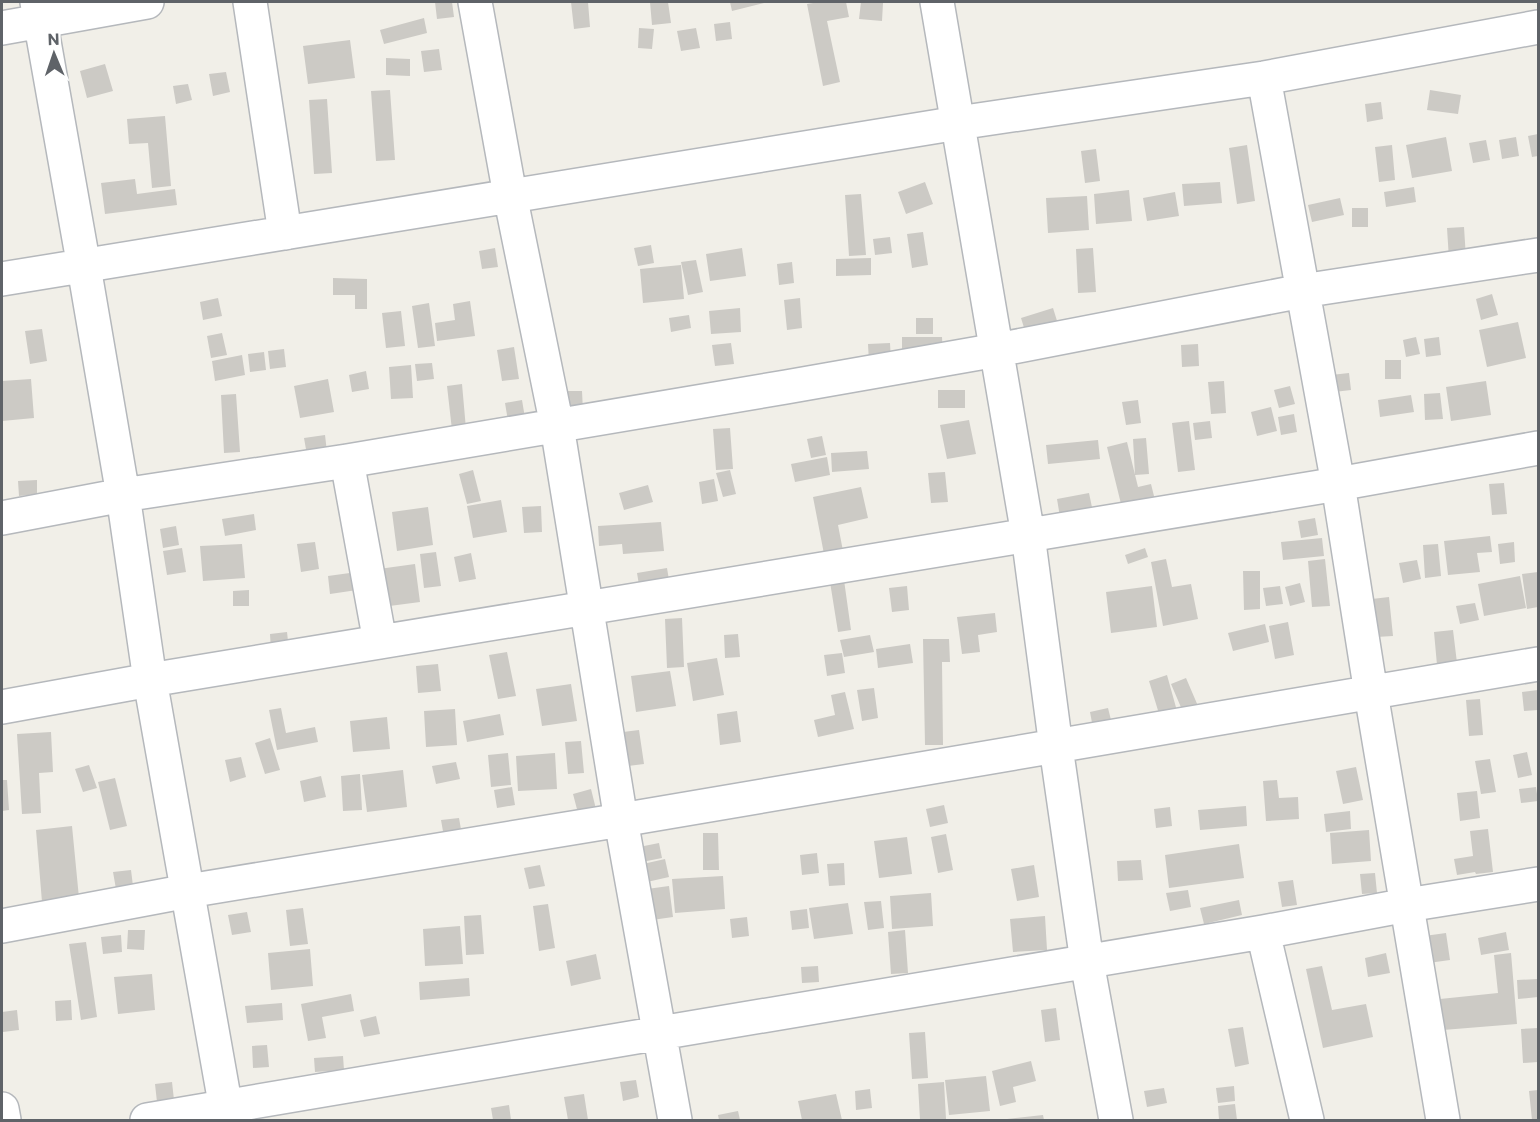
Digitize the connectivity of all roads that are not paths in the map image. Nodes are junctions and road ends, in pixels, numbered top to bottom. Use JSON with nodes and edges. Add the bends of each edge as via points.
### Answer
{"nodes":[{"id":1,"x":147,"y":2,"type":"edge"},
{"id":2,"x":250,"y":2,"type":"edge"},
{"id":3,"x":476,"y":2,"type":"edge"},
{"id":4,"x":937,"y":2,"type":"edge"},
{"id":5,"x":38,"y":11,"type":"edge"},
{"id":6,"x":1539,"y":27,"type":"edge"},
{"id":7,"x":2,"y":28,"type":"edge"},
{"id":8,"x":1264,"y":78,"type":"junction"},
{"id":9,"x":958,"y":123,"type":"junction"},
{"id":10,"x":510,"y":195,"type":"junction"},
{"id":11,"x":285,"y":233,"type":"junction"},
{"id":12,"x":1539,"y":255,"type":"edge"},
{"id":13,"x":84,"y":267,"type":"junction"},
{"id":14,"x":2,"y":279,"type":"edge"},
{"id":15,"x":1302,"y":291,"type":"junction"},
{"id":16,"x":997,"y":351,"type":"junction"},
{"id":17,"x":557,"y":426,"type":"junction"},
{"id":18,"x":1539,"y":448,"type":"edge"},
{"id":19,"x":347,"y":461,"type":"junction"},
{"id":20,"x":1338,"y":484,"type":"junction"},
{"id":21,"x":123,"y":495,"type":"junction"},
{"id":22,"x":2,"y":518,"type":"edge"},
{"id":23,"x":1028,"y":535,"type":"junction"},
{"id":24,"x":587,"y":608,"type":"junction"},
{"id":25,"x":380,"y":642,"type":"junction"},
{"id":26,"x":1539,"y":664,"type":"edge"},
{"id":27,"x":150,"y":680,"type":"junction"},
{"id":28,"x":1371,"y":693,"type":"junction"},
{"id":29,"x":2,"y":706,"type":"edge"},
{"id":30,"x":1056,"y":747,"type":"junction"},
{"id":31,"x":621,"y":820,"type":"junction"},
{"id":32,"x":1539,"y":884,"type":"edge"},
{"id":33,"x":188,"y":891,"type":"junction"},
{"id":34,"x":1407,"y":906,"type":"junction"},
{"id":35,"x":2,"y":926,"type":"edge"},
{"id":36,"x":1263,"y":932,"type":"junction"},
{"id":37,"x":1087,"y":962,"type":"junction"},
{"id":38,"x":660,"y":1033,"type":"junction"},
{"id":39,"x":2,"y":1109,"type":"edge"},
{"id":40,"x":227,"y":1113,"type":"edge"},
{"id":41,"x":4,"y":1120,"type":"edge"},
{"id":42,"x":147,"y":1120,"type":"edge"},
{"id":43,"x":675,"y":1120,"type":"edge"},
{"id":44,"x":1116,"y":1120,"type":"edge"},
{"id":45,"x":1307,"y":1120,"type":"edge"},
{"id":46,"x":1443,"y":1120,"type":"edge"}],
"edges":[{"from":1,"to":5,"type":"street"},
{"from":2,"to":11,"type":"street"},
{"from":3,"to":10,"type":"street"},
{"from":4,"to":9,"type":"street"},
{"from":5,"to":7,"type":"street"},
{"from":5,"to":13,"type":"street"},
{"from":6,"to":8,"type":"street"},
{"from":8,"to":9,"type":"street"},
{"from":8,"to":15,"type":"street"},
{"from":9,"to":10,"type":"street"},
{"from":9,"to":16,"type":"street"},
{"from":10,"to":11,"type":"street"},
{"from":10,"to":17,"type":"street"},
{"from":11,"to":13,"type":"street"},
{"from":12,"to":15,"type":"street"},
{"from":13,"to":14,"type":"street"},
{"from":13,"to":21,"type":"street"},
{"from":15,"to":16,"type":"street"},
{"from":15,"to":20,"type":"street"},
{"from":16,"to":17,"type":"street"},
{"from":16,"to":23,"type":"street"},
{"from":17,"to":19,"type":"street"},
{"from":17,"to":24,"type":"street"},
{"from":18,"to":20,"type":"street"},
{"from":19,"to":21,"type":"street"},
{"from":19,"to":25,"type":"street"},
{"from":20,"to":23,"type":"street"},
{"from":20,"to":28,"type":"street"},
{"from":21,"to":22,"type":"street"},
{"from":21,"to":27,"type":"street"},
{"from":23,"to":24,"type":"street"},
{"from":23,"to":30,"type":"street"},
{"from":24,"to":25,"type":"street"},
{"from":24,"to":31,"type":"street"},
{"from":25,"to":27,"type":"street"},
{"from":26,"to":28,"type":"street"},
{"from":27,"to":29,"type":"street"},
{"from":27,"to":33,"type":"street"},
{"from":28,"to":30,"type":"street"},
{"from":28,"to":34,"type":"street"},
{"from":30,"to":31,"type":"street"},
{"from":30,"to":37,"type":"street"},
{"from":31,"to":33,"type":"street"},
{"from":31,"to":38,"type":"street"},
{"from":32,"to":34,"type":"street"},
{"from":33,"to":35,"type":"street"},
{"from":33,"to":40,"type":"street"},
{"from":34,"to":36,"type":"street"},
{"from":34,"to":46,"type":"street"},
{"from":36,"to":37,"type":"street"},
{"from":36,"to":45,"type":"street"},
{"from":37,"to":38,"type":"street"},
{"from":37,"to":44,"type":"street"},
{"from":38,"to":40,"type":"street"},
{"from":38,"to":43,"type":"street"},
{"from":39,"to":41,"type":"street"},
{"from":40,"to":42,"type":"street"}]}
